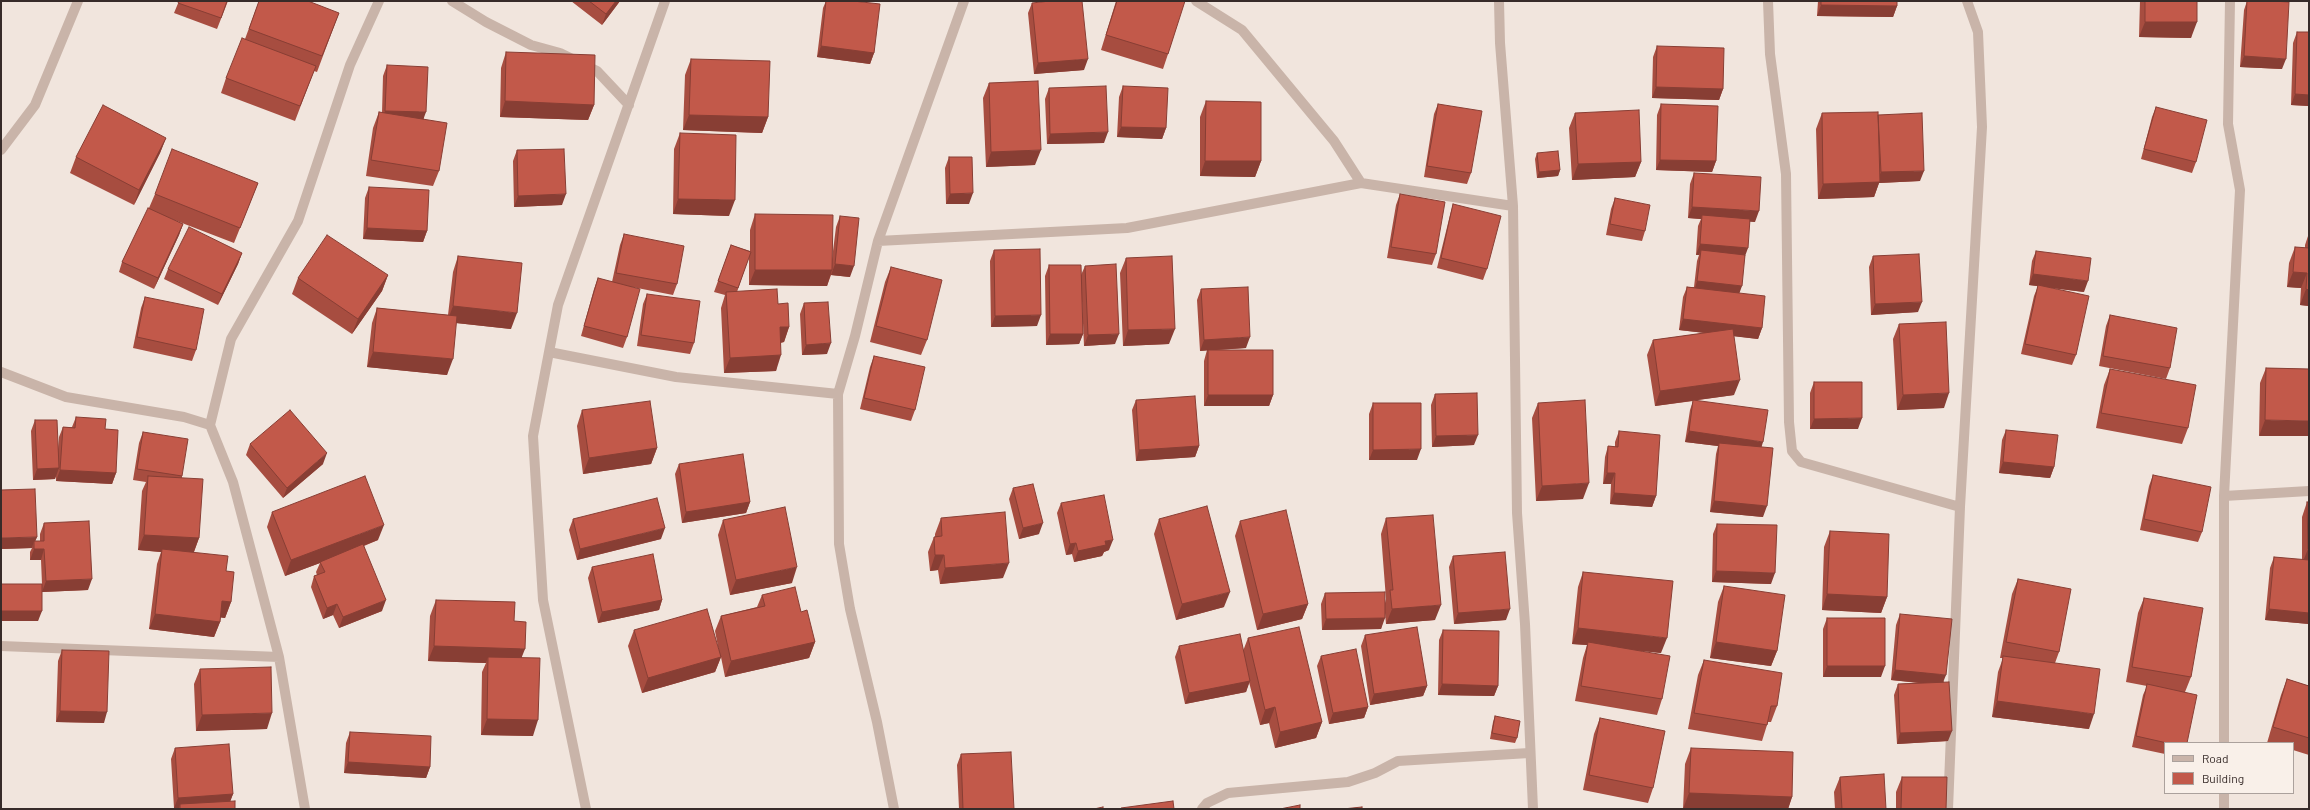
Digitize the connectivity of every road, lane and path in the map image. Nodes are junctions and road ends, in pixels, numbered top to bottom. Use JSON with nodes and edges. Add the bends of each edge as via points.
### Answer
{"nodes":[{"id":1,"x":78,"y":1,"type":"edge"},
{"id":2,"x":379,"y":1,"type":"edge"},
{"id":3,"x":452,"y":1,"type":"edge"},
{"id":4,"x":665,"y":1,"type":"edge"},
{"id":5,"x":964,"y":1,"type":"edge"},
{"id":6,"x":1196,"y":1,"type":"edge"},
{"id":7,"x":1499,"y":1,"type":"edge"},
{"id":8,"x":1768,"y":1,"type":"edge"},
{"id":9,"x":1967,"y":1,"type":"edge"},
{"id":10,"x":2230,"y":1,"type":"edge"},
{"id":11,"x":629,"y":106,"type":"junction"},
{"id":12,"x":1,"y":150,"type":"edge"},
{"id":13,"x":1361,"y":183,"type":"junction"},
{"id":14,"x":1513,"y":206,"type":"junction"},
{"id":15,"x":878,"y":241,"type":"junction"},
{"id":16,"x":549,"y":352,"type":"junction"},
{"id":17,"x":1,"y":372,"type":"edge"},
{"id":18,"x":838,"y":394,"type":"junction"},
{"id":19,"x":210,"y":424,"type":"junction"},
{"id":20,"x":2309,"y":491,"type":"edge"},
{"id":21,"x":2224,"y":496,"type":"junction"},
{"id":22,"x":1960,"y":507,"type":"junction"},
{"id":23,"x":1,"y":646,"type":"edge"},
{"id":24,"x":279,"y":657,"type":"junction"},
{"id":25,"x":2224,"y":742,"type":"edge"},
{"id":26,"x":1529,"y":753,"type":"junction"},
{"id":27,"x":2224,"y":794,"type":"edge"},
{"id":28,"x":305,"y":809,"type":"edge"},
{"id":29,"x":586,"y":809,"type":"edge"},
{"id":30,"x":894,"y":809,"type":"edge"},
{"id":31,"x":1202,"y":809,"type":"edge"},
{"id":32,"x":1533,"y":809,"type":"edge"},
{"id":33,"x":1948,"y":809,"type":"edge"},
{"id":34,"x":2224,"y":809,"type":"edge"}],
"edges":[{"from":1,"to":12,"type":"street","via":[[35,106]]},
{"from":2,"to":19,"type":"street","via":[[350,65],[298,221],[231,339]]},
{"from":3,"to":11,"type":"street","via":[[531,46],[560,53],[597,71]]},
{"from":4,"to":11,"type":"street"},
{"from":5,"to":15,"type":"street"},
{"from":6,"to":13,"type":"street","via":[[1242,30],[1334,141]]},
{"from":7,"to":14,"type":"street"},
{"from":8,"to":22,"type":"street","via":[[1770,54],[1786,174],[1789,422],[1792,451],[1801,462]]},
{"from":9,"to":22,"type":"street","via":[[1978,32],[1982,127]]},
{"from":10,"to":21,"type":"street","via":[[2228,124],[2240,190]]},
{"from":11,"to":16,"type":"street","via":[[558,305]]},
{"from":13,"to":14,"type":"street"},
{"from":13,"to":15,"type":"street","via":[[1127,228]]},
{"from":14,"to":26,"type":"street","via":[[1517,513],[1525,624]]},
{"from":15,"to":18,"type":"street"},
{"from":16,"to":18,"type":"street","via":[[676,377]]},
{"from":16,"to":29,"type":"street","via":[[533,436],[543,600]]},
{"from":17,"to":19,"type":"street","via":[[66,397]]},
{"from":18,"to":30,"type":"street","via":[[839,544],[850,609],[877,722]]},
{"from":19,"to":24,"type":"street","via":[[233,482]]},
{"from":20,"to":21,"type":"street"},
{"from":21,"to":25,"type":"street"},
{"from":22,"to":33,"type":"street"},
{"from":23,"to":24,"type":"street"},
{"from":24,"to":28,"type":"street"},
{"from":26,"to":31,"type":"street","via":[[1398,761],[1375,773],[1348,782],[1228,793],[1207,803]]},
{"from":26,"to":32,"type":"street"},
{"from":27,"to":34,"type":"street"}]}
